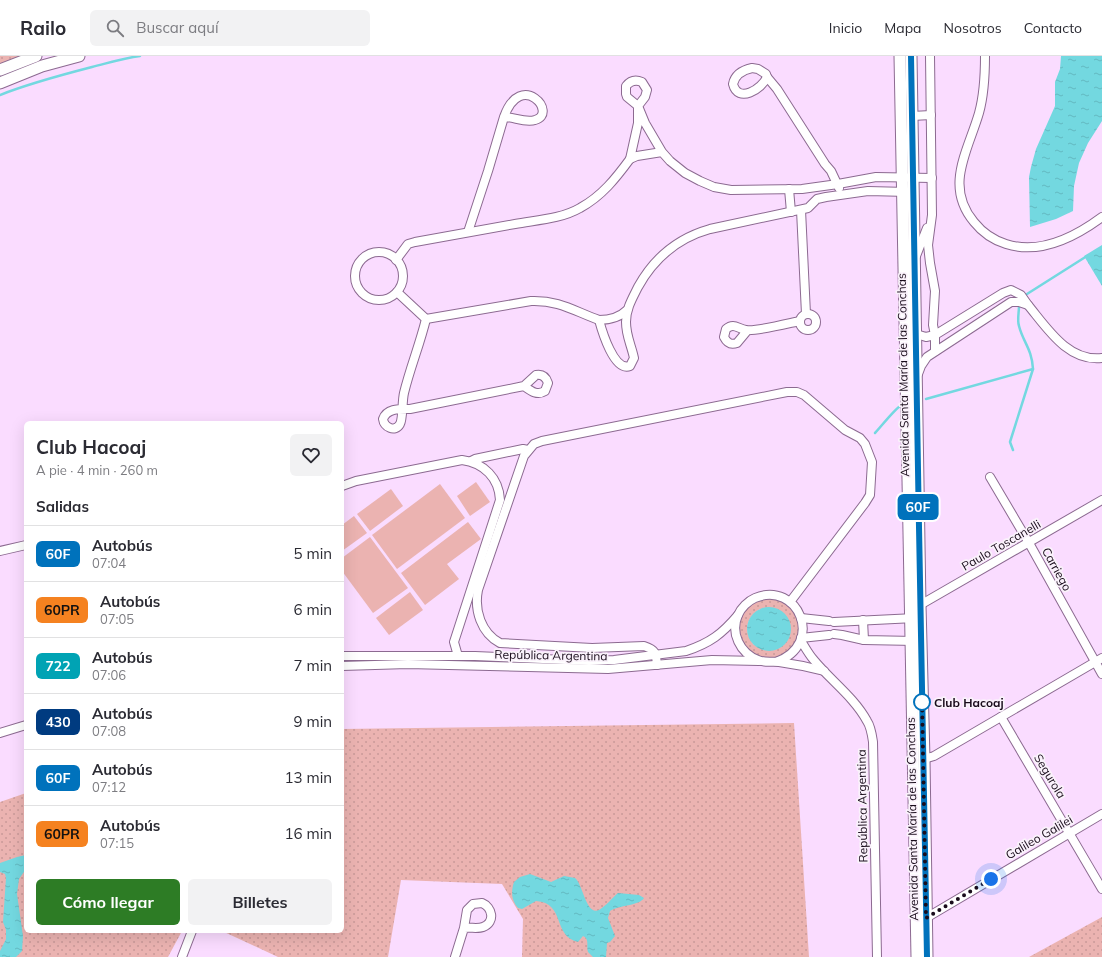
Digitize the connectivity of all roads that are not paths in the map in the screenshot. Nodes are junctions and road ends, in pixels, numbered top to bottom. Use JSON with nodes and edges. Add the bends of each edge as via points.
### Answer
{"nodes":[{"id":1,"x":36,"y":56,"type":"edge"},
{"id":2,"x":79,"y":56,"type":"edge"},
{"id":3,"x":900,"y":56,"type":"edge"},
{"id":4,"x":911,"y":56,"type":"edge"},
{"id":5,"x":930,"y":56,"type":"edge"},
{"id":6,"x":985,"y":56,"type":"edge"},
{"id":7,"x":0,"y":70,"type":"edge"},
{"id":8,"x":767,"y":77,"type":"dead end"},
{"id":9,"x":0,"y":82,"type":"edge"},
{"id":10,"x":931,"y":115,"type":"junction"},
{"id":11,"x":912,"y":116,"type":"junction"},
{"id":12,"x":504,"y":117,"type":"junction"},
{"id":13,"x":662,"y":152,"type":"junction"},
{"id":14,"x":630,"y":159,"type":"junction"},
{"id":15,"x":908,"y":177,"type":"junction"},
{"id":16,"x":932,"y":178,"type":"junction"},
{"id":17,"x":838,"y":184,"type":"junction"},
{"id":18,"x":815,"y":187,"type":"junction"},
{"id":19,"x":789,"y":189,"type":"junction"},
{"id":20,"x":908,"y":192,"type":"junction"},
{"id":21,"x":841,"y":194,"type":"junction"},
{"id":22,"x":817,"y":199,"type":"junction"},
{"id":23,"x":801,"y":210,"type":"junction"},
{"id":24,"x":790,"y":212,"type":"junction"},
{"id":25,"x":932,"y":215,"type":"junction"},
{"id":26,"x":1102,"y":217,"type":"edge"},
{"id":27,"x":468,"y":232,"type":"junction"},
{"id":28,"x":396,"y":260,"type":"junction"},
{"id":29,"x":914,"y":262,"type":"junction"},
{"id":30,"x":397,"y":292,"type":"junction"},
{"id":31,"x":1028,"y":305,"type":"junction"},
{"id":32,"x":627,"y":310,"type":"junction"},
{"id":33,"x":426,"y":319,"type":"junction"},
{"id":34,"x":599,"y":320,"type":"junction"},
{"id":35,"x":747,"y":331,"type":"dead end"},
{"id":36,"x":916,"y":334,"type":"junction"},
{"id":37,"x":935,"y":335,"type":"junction"},
{"id":38,"x":935,"y":351,"type":"junction"},
{"id":39,"x":1102,"y":358,"type":"edge"},
{"id":40,"x":916,"y":380,"type":"junction"},
{"id":41,"x":524,"y":386,"type":"dead end"},
{"id":42,"x":528,"y":450,"type":"junction"},
{"id":43,"x":471,"y":461,"type":"junction"},
{"id":44,"x":990,"y":477,"type":"dead end"},
{"id":45,"x":344,"y":485,"type":"edge"},
{"id":46,"x":1102,"y":500,"type":"edge"},
{"id":47,"x":1029,"y":543,"type":"junction"},
{"id":48,"x":24,"y":546,"type":"edge"},
{"id":49,"x":0,"y":551,"type":"edge"},
{"id":50,"x":790,"y":602,"type":"junction"},
{"id":51,"x":915,"y":612,"type":"junction"},
{"id":52,"x":738,"y":614,"type":"junction"},
{"id":53,"x":801,"y":618,"type":"junction"},
{"id":54,"x":863,"y":620,"type":"junction"},
{"id":55,"x":835,"y":621,"type":"junction"},
{"id":56,"x":835,"y":635,"type":"junction"},
{"id":57,"x":801,"y":640,"type":"junction"},
{"id":58,"x":864,"y":640,"type":"junction"},
{"id":59,"x":916,"y":641,"type":"junction"},
{"id":60,"x":656,"y":654,"type":"junction"},
{"id":61,"x":345,"y":656,"type":"edge"},
{"id":62,"x":458,"y":656,"type":"junction"},
{"id":63,"x":475,"y":656,"type":"junction"},
{"id":64,"x":1098,"y":660,"type":"edge"},
{"id":65,"x":759,"y":661,"type":"junction"},
{"id":66,"x":776,"y":662,"type":"junction"},
{"id":67,"x":596,"y":665,"type":"junction"},
{"id":68,"x":657,"y":665,"type":"junction"},
{"id":69,"x":346,"y":666,"type":"edge"},
{"id":70,"x":475,"y":666,"type":"junction"},
{"id":71,"x":825,"y":671,"type":"junction"},
{"id":72,"x":1102,"y":674,"type":"edge"},
{"id":73,"x":1001,"y":717,"type":"junction"},
{"id":74,"x":24,"y":726,"type":"edge"},
{"id":75,"x":0,"y":733,"type":"edge"},
{"id":76,"x":924,"y":759,"type":"junction"},
{"id":77,"x":1102,"y":814,"type":"edge"},
{"id":78,"x":1069,"y":833,"type":"junction"},
{"id":79,"x":1102,"y":889,"type":"edge"},
{"id":80,"x":926,"y":918,"type":"junction"},
{"id":81,"x":464,"y":928,"type":"dead end"},
{"id":82,"x":191,"y":933,"type":"edge"},
{"id":83,"x":182,"y":957,"type":"edge"},
{"id":84,"x":455,"y":957,"type":"edge"},
{"id":85,"x":877,"y":957,"type":"edge"},
{"id":86,"x":917,"y":957,"type":"edge"},
{"id":87,"x":927,"y":957,"type":"edge"}],
"edges":[{"from":1,"to":7,"type":"main road"},
{"from":2,"to":9,"type":"main road","via":[[42,66]]},
{"from":3,"to":15,"type":"main road","name":"Avenida Santa María de las Conchas"},
{"from":4,"to":11,"type":"main road","name":"Avenida Santa María de las Conchas"},
{"from":5,"to":10,"type":"street"},
{"from":6,"to":26,"type":"street","via":[[982,101],[959,174],[959,191],[971,219],[994,239],[1012,246],[1030,248],[1048,245],[1065,238],[1085,229]]},
{"from":8,"to":17,"type":"street"},
{"from":10,"to":11,"type":"street"},
{"from":10,"to":16,"type":"street"},
{"from":11,"to":15,"type":"main road","name":"Avenida Santa María de las Conchas"},
{"from":12,"to":12,"type":"street","via":[[507,109],[522,95],[533,96],[542,105],[541,116],[534,121]]},
{"from":12,"to":27,"type":"street"},
{"from":13,"to":14,"type":"street"},
{"from":13,"to":14,"type":"street","via":[[638,106],[638,123]]},
{"from":13,"to":19,"type":"street","via":[[685,173],[714,187],[730,190]]},
{"from":14,"to":27,"type":"street","via":[[602,193],[572,212]]},
{"from":15,"to":16,"type":"street"},
{"from":15,"to":17,"type":"street","via":[[876,177]]},
{"from":15,"to":20,"type":"main road","name":"Avenida Santa María de las Conchas"},
{"from":16,"to":25,"type":"street"},
{"from":17,"to":18,"type":"street"},
{"from":17,"to":21,"type":"street"},
{"from":18,"to":19,"type":"street"},
{"from":18,"to":22,"type":"street"},
{"from":19,"to":24,"type":"street"},
{"from":20,"to":21,"type":"street","via":[[868,191]]},
{"from":20,"to":29,"type":"main road","name":"Avenida Santa María de las Conchas"},
{"from":20,"to":51,"type":"main road","name":"Avenida Santa María de las Conchas"},
{"from":21,"to":22,"type":"street"},
{"from":22,"to":23,"type":"street","via":[[808,208]]},
{"from":23,"to":24,"type":"street"},
{"from":23,"to":35,"type":"street","via":[[803,317]]},
{"from":24,"to":32,"type":"street","via":[[704,231],[680,242],[664,253],[651,267]]},
{"from":25,"to":29,"type":"street"},
{"from":25,"to":37,"type":"street","via":[[928,245],[935,291]]},
{"from":27,"to":28,"type":"street","via":[[408,244]]},
{"from":28,"to":30,"type":"street","via":[[402,272],[401,286]]},
{"from":28,"to":30,"type":"street","via":[[384,253],[370,254],[359,263],[355,277],[360,290],[371,299],[385,300]]},
{"from":29,"to":36,"type":"main road","name":"Avenida Santa María de las Conchas"},
{"from":30,"to":33,"type":"street"},
{"from":31,"to":37,"type":"street","via":[[1021,295],[1011,290],[1003,292]]},
{"from":31,"to":38,"type":"street","via":[[1011,302]]},
{"from":31,"to":39,"type":"street","via":[[1057,340],[1079,356]]},
{"from":32,"to":34,"type":"street","via":[[622,315]]},
{"from":32,"to":34,"type":"street","via":[[626,331],[634,358],[630,366],[620,365],[615,358]]},
{"from":33,"to":34,"type":"street","via":[[510,304],[546,301]]},
{"from":33,"to":41,"type":"street","via":[[403,394],[402,409]]},
{"from":36,"to":37,"type":"street","via":[[926,337]]},
{"from":36,"to":40,"type":"main road","name":"Avenida Santa María de las Conchas"},
{"from":37,"to":38,"type":"street"},
{"from":38,"to":40,"type":"street","via":[[921,366]]},
{"from":40,"to":51,"type":"main road","name":"Avenida Santa María de las Conchas"},
{"from":42,"to":43,"type":"street"},
{"from":42,"to":50,"type":"street","via":[[542,441],[787,392],[804,394],[865,444],[872,462],[872,480],[870,495],[865,503]]},
{"from":42,"to":60,"type":"street","via":[[478,590],[476,606],[484,627],[494,640],[500,643],[592,648],[644,646],[651,648]]},
{"from":43,"to":45,"type":"street","via":[[462,460]]},
{"from":43,"to":62,"type":"street","via":[[480,465],[497,483],[500,500],[454,642]]},
{"from":44,"to":47,"type":"street","name":"Carriego"},
{"from":46,"to":47,"type":"street","name":"Paulo Toscanelli"},
{"from":47,"to":51,"type":"street","name":"Paulo Toscanelli"},
{"from":47,"to":64,"type":"street","name":"Carriego"},
{"from":48,"to":49,"type":"street"},
{"from":50,"to":52,"type":"street","via":[[771,594],[761,595],[752,599]]},
{"from":50,"to":53,"type":"street"},
{"from":51,"to":54,"type":"street"},
{"from":51,"to":59,"type":"main road","name":"Avenida Santa María de las Conchas"},
{"from":52,"to":60,"type":"street","name":"República Argentina","via":[[719,635],[706,644],[686,651]]},
{"from":52,"to":65,"type":"street","via":[[736,628],[739,642],[751,657]]},
{"from":53,"to":55,"type":"street"},
{"from":53,"to":57,"type":"street"},
{"from":54,"to":55,"type":"street"},
{"from":54,"to":58,"type":"street"},
{"from":55,"to":56,"type":"street"},
{"from":56,"to":57,"type":"street"},
{"from":56,"to":58,"type":"street"},
{"from":57,"to":66,"type":"street","via":[[791,654]]},
{"from":57,"to":71,"type":"street","name":"República Argentina","via":[[812,658]]},
{"from":58,"to":59,"type":"street"},
{"from":59,"to":76,"type":"main road","name":"Avenida Santa María de las Conchas"},
{"from":59,"to":86,"type":"main road","name":"Avenida Santa María de las Conchas"},
{"from":60,"to":67,"type":"street","name":"República Argentina"},
{"from":60,"to":68,"type":"street"},
{"from":61,"to":62,"type":"street","name":"República Argentina"},
{"from":61,"to":69,"type":"street"},
{"from":62,"to":63,"type":"street","name":"República Argentina"},
{"from":63,"to":67,"type":"street","name":"República Argentina"},
{"from":63,"to":70,"type":"street"},
{"from":64,"to":72,"type":"street","name":"Carriego"},
{"from":64,"to":73,"type":"street"},
{"from":65,"to":66,"type":"street"},
{"from":65,"to":68,"type":"street","name":"República Argentina","via":[[712,660]]},
{"from":66,"to":71,"type":"street"},
{"from":67,"to":68,"type":"street","name":"República Argentina"},
{"from":67,"to":70,"type":"street","name":"República Argentina"},
{"from":69,"to":70,"type":"street","name":"República Argentina"},
{"from":71,"to":85,"type":"street","name":"República Argentina","via":[[868,722],[873,742]]},
{"from":73,"to":76,"type":"street","via":[[934,756]]},
{"from":73,"to":78,"type":"street","name":"Segurola"},
{"from":74,"to":75,"type":"street"},
{"from":76,"to":80,"type":"main road","name":"Avenida Santa María de las Conchas"},
{"from":77,"to":78,"type":"street","name":"Galileo Galilei"},
{"from":78,"to":79,"type":"street","name":"Segurola"},
{"from":78,"to":80,"type":"street","name":"Galileo Galilei"},
{"from":80,"to":87,"type":"main road","name":"Avenida Santa María de las Conchas"},
{"from":81,"to":84,"type":"street"},
{"from":82,"to":83,"type":"street"}]}
